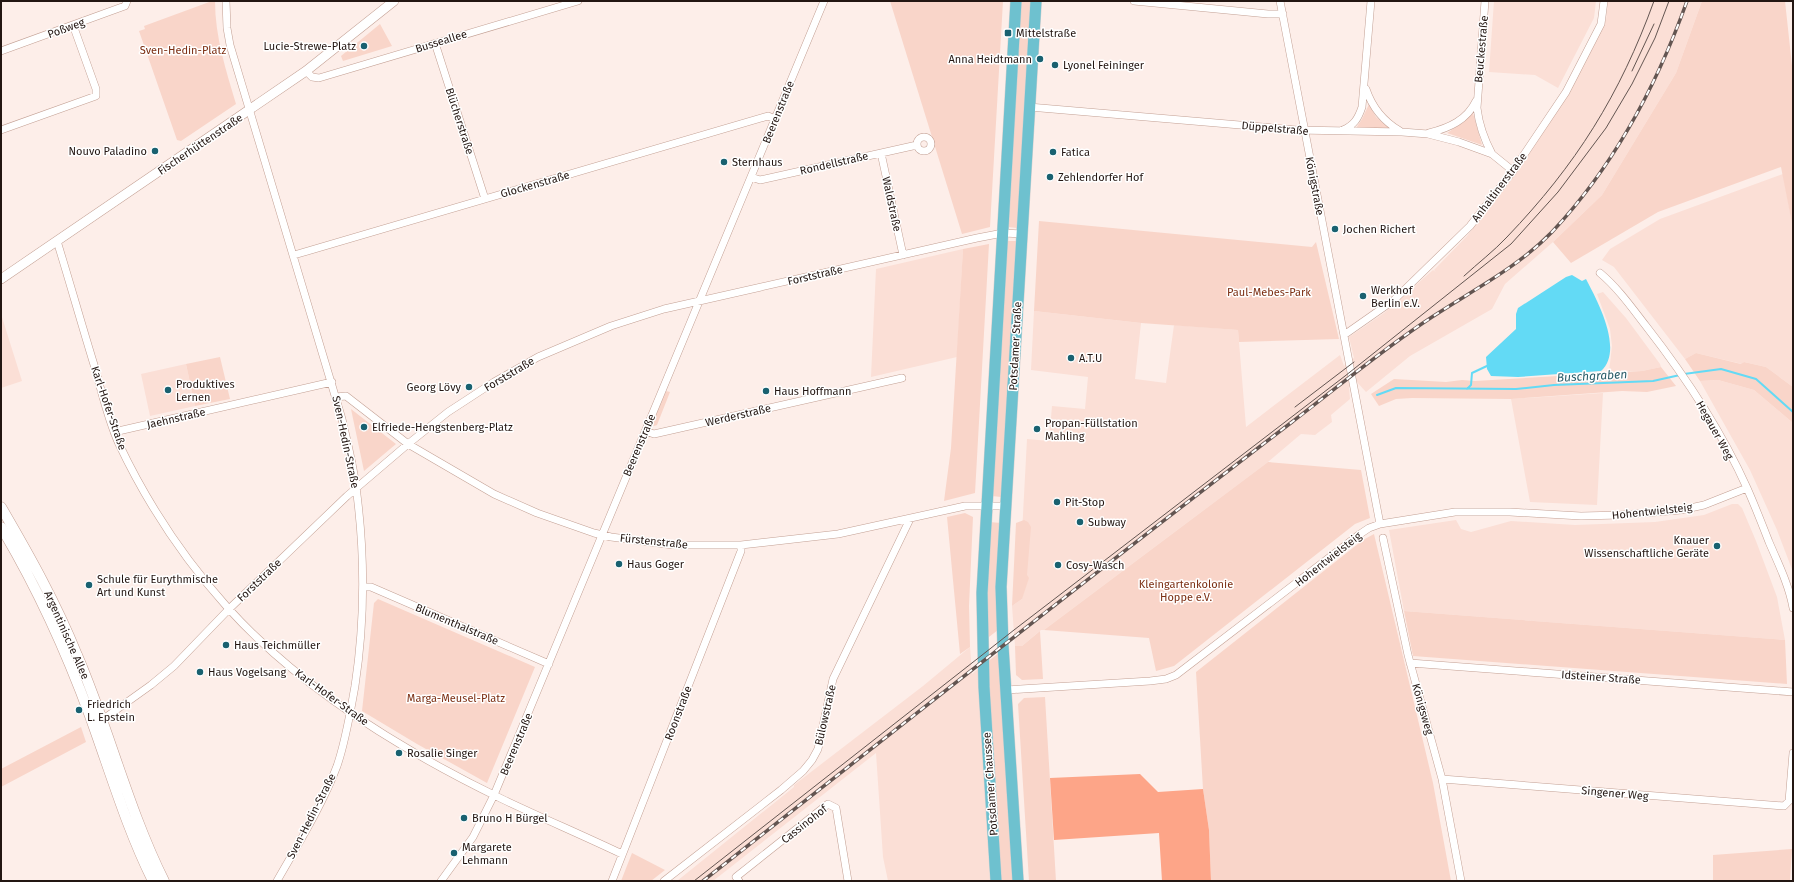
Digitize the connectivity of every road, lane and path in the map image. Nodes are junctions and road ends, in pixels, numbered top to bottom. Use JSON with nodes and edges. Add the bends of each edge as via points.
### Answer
{"nodes":[{"id":1,"x":127,"y":1,"type":"edge"},
{"id":2,"x":226,"y":1,"type":"edge"},
{"id":3,"x":394,"y":1,"type":"edge"},
{"id":4,"x":578,"y":1,"type":"edge"},
{"id":5,"x":824,"y":1,"type":"edge"},
{"id":6,"x":1016,"y":1,"type":"edge"},
{"id":7,"x":1036,"y":1,"type":"edge"},
{"id":8,"x":1134,"y":1,"type":"edge"},
{"id":9,"x":1280,"y":1,"type":"edge"},
{"id":10,"x":1371,"y":1,"type":"edge"},
{"id":11,"x":1485,"y":1,"type":"edge"},
{"id":12,"x":1604,"y":1,"type":"edge"},
{"id":13,"x":1283,"y":14,"type":"junction"},
{"id":14,"x":74,"y":25,"type":"junction"},
{"id":15,"x":435,"y":43,"type":"junction"},
{"id":16,"x":1,"y":51,"type":"edge"},
{"id":17,"x":306,"y":71,"type":"junction"},
{"id":18,"x":1365,"y":86,"type":"junction"},
{"id":19,"x":1478,"y":97,"type":"junction"},
{"id":20,"x":1029,"y":106,"type":"junction"},
{"id":21,"x":250,"y":110,"type":"junction"},
{"id":22,"x":775,"y":119,"type":"junction"},
{"id":23,"x":1,"y":130,"type":"edge"},
{"id":24,"x":1305,"y":131,"type":"junction"},
{"id":25,"x":1340,"y":131,"type":"junction"},
{"id":26,"x":1402,"y":132,"type":"junction"},
{"id":27,"x":1428,"y":134,"type":"junction"},
{"id":28,"x":917,"y":145,"type":"dead end"},
{"id":29,"x":881,"y":153,"type":"junction"},
{"id":30,"x":1492,"y":154,"type":"junction"},
{"id":31,"x":1513,"y":171,"type":"junction"},
{"id":32,"x":751,"y":177,"type":"junction"},
{"id":33,"x":485,"y":199,"type":"junction"},
{"id":34,"x":1003,"y":234,"type":"junction"},
{"id":35,"x":1022,"y":234,"type":"junction"},
{"id":36,"x":57,"y":241,"type":"junction"},
{"id":37,"x":294,"y":255,"type":"junction"},
{"id":38,"x":903,"y":255,"type":"junction"},
{"id":39,"x":1600,"y":273,"type":"dead end"},
{"id":40,"x":1,"y":279,"type":"edge"},
{"id":41,"x":699,"y":302,"type":"junction"},
{"id":42,"x":1344,"y":335,"type":"junction"},
{"id":43,"x":902,"y":378,"type":"dead end"},
{"id":44,"x":332,"y":382,"type":"junction"},
{"id":45,"x":336,"y":397,"type":"junction"},
{"id":46,"x":645,"y":431,"type":"junction"},
{"id":47,"x":114,"y":432,"type":"junction"},
{"id":48,"x":408,"y":444,"type":"junction"},
{"id":49,"x":356,"y":487,"type":"junction"},
{"id":50,"x":1747,"y":488,"type":"junction"},
{"id":51,"x":987,"y":505,"type":"junction"},
{"id":52,"x":1006,"y":506,"type":"junction"},
{"id":53,"x":1,"y":507,"type":"edge"},
{"id":54,"x":910,"y":519,"type":"junction"},
{"id":55,"x":1380,"y":524,"type":"junction"},
{"id":56,"x":1,"y":527,"type":"edge"},
{"id":57,"x":601,"y":535,"type":"junction"},
{"id":58,"x":1383,"y":538,"type":"dead end"},
{"id":59,"x":741,"y":545,"type":"junction"},
{"id":60,"x":364,"y":587,"type":"junction"},
{"id":61,"x":1793,"y":608,"type":"edge"},
{"id":62,"x":229,"y":609,"type":"junction"},
{"id":63,"x":1410,"y":663,"type":"junction"},
{"id":64,"x":549,"y":664,"type":"junction"},
{"id":65,"x":984,"y":687,"type":"joint"},
{"id":66,"x":1006,"y":690,"type":"junction"},
{"id":67,"x":1793,"y":692,"type":"edge"},
{"id":68,"x":351,"y":712,"type":"junction"},
{"id":69,"x":102,"y":720,"type":"junction"},
{"id":70,"x":1793,"y":753,"type":"edge"},
{"id":71,"x":1442,"y":779,"type":"junction"},
{"id":72,"x":494,"y":795,"type":"junction"},
{"id":73,"x":622,"y":854,"type":"junction"},
{"id":74,"x":153,"y":881,"type":"edge"},
{"id":75,"x":164,"y":881,"type":"edge"},
{"id":76,"x":277,"y":881,"type":"edge"},
{"id":77,"x":441,"y":881,"type":"edge"},
{"id":78,"x":612,"y":881,"type":"edge"},
{"id":79,"x":664,"y":881,"type":"edge"},
{"id":80,"x":739,"y":881,"type":"edge"},
{"id":81,"x":848,"y":881,"type":"edge"},
{"id":82,"x":996,"y":881,"type":"edge"},
{"id":83,"x":1018,"y":881,"type":"edge"},
{"id":84,"x":1461,"y":881,"type":"edge"}],
"edges":[{"from":1,"to":14,"type":"street","name":"Poßweg","via":[[122,7]]},
{"from":2,"to":21,"type":"street","name":"Sven-Hedin-Straße","via":[[230,45]]},
{"from":3,"to":17,"type":"street","name":"Fischerhüttenstraße"},
{"from":4,"to":15,"type":"street","name":"Busseallee"},
{"from":5,"to":22,"type":"street","name":"Beerenstraße"},
{"from":6,"to":34,"type":"main road","name":"Potsdamer Straße"},
{"from":7,"to":20,"type":"main road","name":"Potsdamer Straße"},
{"from":8,"to":13,"type":"street"},
{"from":9,"to":13,"type":"street","name":"Königstraße"},
{"from":10,"to":18,"type":"street"},
{"from":11,"to":19,"type":"street","name":"Beuckestraße"},
{"from":12,"to":31,"type":"street","name":"Anhaltinerstraße","via":[[1601,24],[1572,80],[1552,115]]},
{"from":13,"to":24,"type":"street","name":"Königstraße"},
{"from":14,"to":16,"type":"street","name":"Poßweg"},
{"from":14,"to":23,"type":"street","via":[[96,89],[96,96]]},
{"from":15,"to":17,"type":"street","name":"Busseallee","via":[[319,78],[312,77]]},
{"from":15,"to":33,"type":"street","name":"Blücherstraße"},
{"from":17,"to":21,"type":"street","name":"Fischerhüttenstraße"},
{"from":18,"to":25,"type":"street","via":[[1359,118],[1352,126]]},
{"from":18,"to":26,"type":"street","via":[[1381,117]]},
{"from":19,"to":27,"type":"street","name":"Beuckestraße","via":[[1473,107],[1456,123]]},
{"from":19,"to":30,"type":"street","name":"Beuckestraße","via":[[1479,122],[1483,138]]},
{"from":20,"to":24,"type":"street","name":"Düppelstraße"},
{"from":20,"to":35,"type":"main road","name":"Potsdamer Straße"},
{"from":21,"to":36,"type":"street","name":"Fischerhüttenstraße"},
{"from":21,"to":37,"type":"street","name":"Sven-Hedin-Straße"},
{"from":22,"to":32,"type":"street","name":"Beerenstraße"},
{"from":22,"to":33,"type":"street","name":"Glockenstraße","via":[[768,116]]},
{"from":24,"to":25,"type":"street","name":"Düppelstraße"},
{"from":24,"to":42,"type":"street","name":"Königstraße"},
{"from":25,"to":26,"type":"street","name":"Düppelstraße"},
{"from":26,"to":27,"type":"street","name":"Düppelstraße"},
{"from":27,"to":30,"type":"street","name":"Düppelstraße"},
{"from":28,"to":29,"type":"street","name":"Rondellstraße"},
{"from":29,"to":32,"type":"street","name":"Rondellstraße","via":[[760,180]]},
{"from":29,"to":38,"type":"street","name":"Waldstraße"},
{"from":30,"to":31,"type":"street","name":"Düppelstraße"},
{"from":31,"to":42,"type":"street","name":"Anhaltinerstraße","via":[[1470,226],[1424,273],[1394,300]]},
{"from":32,"to":41,"type":"street","name":"Beerenstraße"},
{"from":33,"to":37,"type":"street","name":"Glockenstraße"},
{"from":34,"to":35,"type":"street","name":"Forststraße"},
{"from":34,"to":38,"type":"street","name":"Forststraße"},
{"from":34,"to":51,"type":"main road","name":"Potsdamer Straße"},
{"from":35,"to":52,"type":"main road","name":"Potsdamer Straße"},
{"from":36,"to":40,"type":"street","name":"Fischerhüttenstraße"},
{"from":36,"to":47,"type":"street","name":"Karl-Hofer-Straße"},
{"from":37,"to":44,"type":"street","name":"Sven-Hedin-Straße"},
{"from":38,"to":41,"type":"street","name":"Forststraße"},
{"from":39,"to":50,"type":"street","name":"Hegauer Weg","via":[[1624,297],[1677,366],[1713,423]]},
{"from":41,"to":46,"type":"street","name":"Beerenstraße"},
{"from":41,"to":48,"type":"street","name":"Forststraße","via":[[631,318],[538,357],[448,412]]},
{"from":42,"to":55,"type":"street","name":"Königstraße"},
{"from":43,"to":46,"type":"street","name":"Werderstraße","via":[[654,434]]},
{"from":44,"to":45,"type":"street","name":"Sven-Hedin-Straße"},
{"from":44,"to":47,"type":"street","name":"Jaehnstraße"},
{"from":45,"to":48,"type":"street","name":"Fürstenstraße","via":[[346,396]]},
{"from":45,"to":49,"type":"street","name":"Sven-Hedin-Straße"},
{"from":46,"to":57,"type":"street","name":"Beerenstraße"},
{"from":47,"to":62,"type":"street","name":"Karl-Hofer-Straße","via":[[139,484],[164,525]]},
{"from":48,"to":49,"type":"street","name":"Forststraße"},
{"from":48,"to":57,"type":"street","name":"Fürstenstraße","via":[[494,494],[537,513]]},
{"from":49,"to":60,"type":"street","name":"Sven-Hedin-Straße"},
{"from":49,"to":62,"type":"street","name":"Forststraße"},
{"from":50,"to":55,"type":"street","name":"Hohentwielsteig","via":[[1704,505],[1681,510],[1581,516],[1455,512]]},
{"from":50,"to":61,"type":"street","name":"Hegauer Weg","via":[[1792,599]]},
{"from":51,"to":52,"type":"street","name":"Fürstenstraße"},
{"from":51,"to":54,"type":"street","name":"Fürstenstraße","via":[[965,506]]},
{"from":51,"to":65,"type":"main road","name":"Potsdamer Straße","via":[[982,593]]},
{"from":52,"to":66,"type":"main road","name":"Potsdamer Straße","via":[[1001,607]]},
{"from":53,"to":69,"type":"main road","name":"Argentinische Allee","via":[[43,582],[78,655]]},
{"from":54,"to":59,"type":"street","name":"Fürstenstraße","via":[[838,534]]},
{"from":54,"to":79,"type":"street","name":"Bülowstraße","via":[[833,679],[818,749],[812,760],[781,790]]},
{"from":55,"to":66,"type":"street","name":"Hohentwielsteig","via":[[1360,534],[1176,675],[1150,682]]},
{"from":56,"to":74,"type":"main road","name":"Argentinische Allee","via":[[34,587],[68,660]]},
{"from":57,"to":59,"type":"street","name":"Fürstenstraße","via":[[673,545]]},
{"from":57,"to":64,"type":"street","name":"Beerenstraße"},
{"from":58,"to":63,"type":"street","name":"Königsweg"},
{"from":59,"to":73,"type":"street","name":"Roonstraße","via":[[742,551]]},
{"from":60,"to":64,"type":"street","name":"Blumenthalstraße","via":[[371,587]]},
{"from":60,"to":68,"type":"street","name":"Sven-Hedin-Straße"},
{"from":62,"to":68,"type":"street","name":"Karl-Hofer-Straße","via":[[288,665]]},
{"from":62,"to":69,"type":"street","name":"Forststraße","via":[[174,666]]},
{"from":63,"to":67,"type":"street","name":"Idsteiner Straße"},
{"from":63,"to":71,"type":"street","name":"Königsweg"},
{"from":64,"to":72,"type":"street","name":"Beerenstraße"},
{"from":65,"to":82,"type":"main road","name":"Potsdamer Chaussee"},
{"from":66,"to":83,"type":"main road","name":"Potsdamer Chaussee"},
{"from":68,"to":72,"type":"street","name":"Karl-Hofer-Straße","via":[[415,752]]},
{"from":68,"to":76,"type":"street","name":"Sven-Hedin-Straße","via":[[334,773]]},
{"from":69,"to":75,"type":"main road","name":"Argentinische Allee","via":[[142,831]]},
{"from":70,"to":71,"type":"street","name":"Singener Weg","via":[[1789,801],[1778,806]]},
{"from":71,"to":84,"type":"street","name":"Königsweg"},
{"from":72,"to":73,"type":"street","name":"Karl-Hofer-Straße"},
{"from":72,"to":77,"type":"street","name":"Beerenstraße","via":[[473,836]]},
{"from":73,"to":78,"type":"street","name":"Roonstraße"},
{"from":80,"to":81,"type":"street","name":"Cassinohof","via":[[736,877],[828,804],[836,808]]}]}
